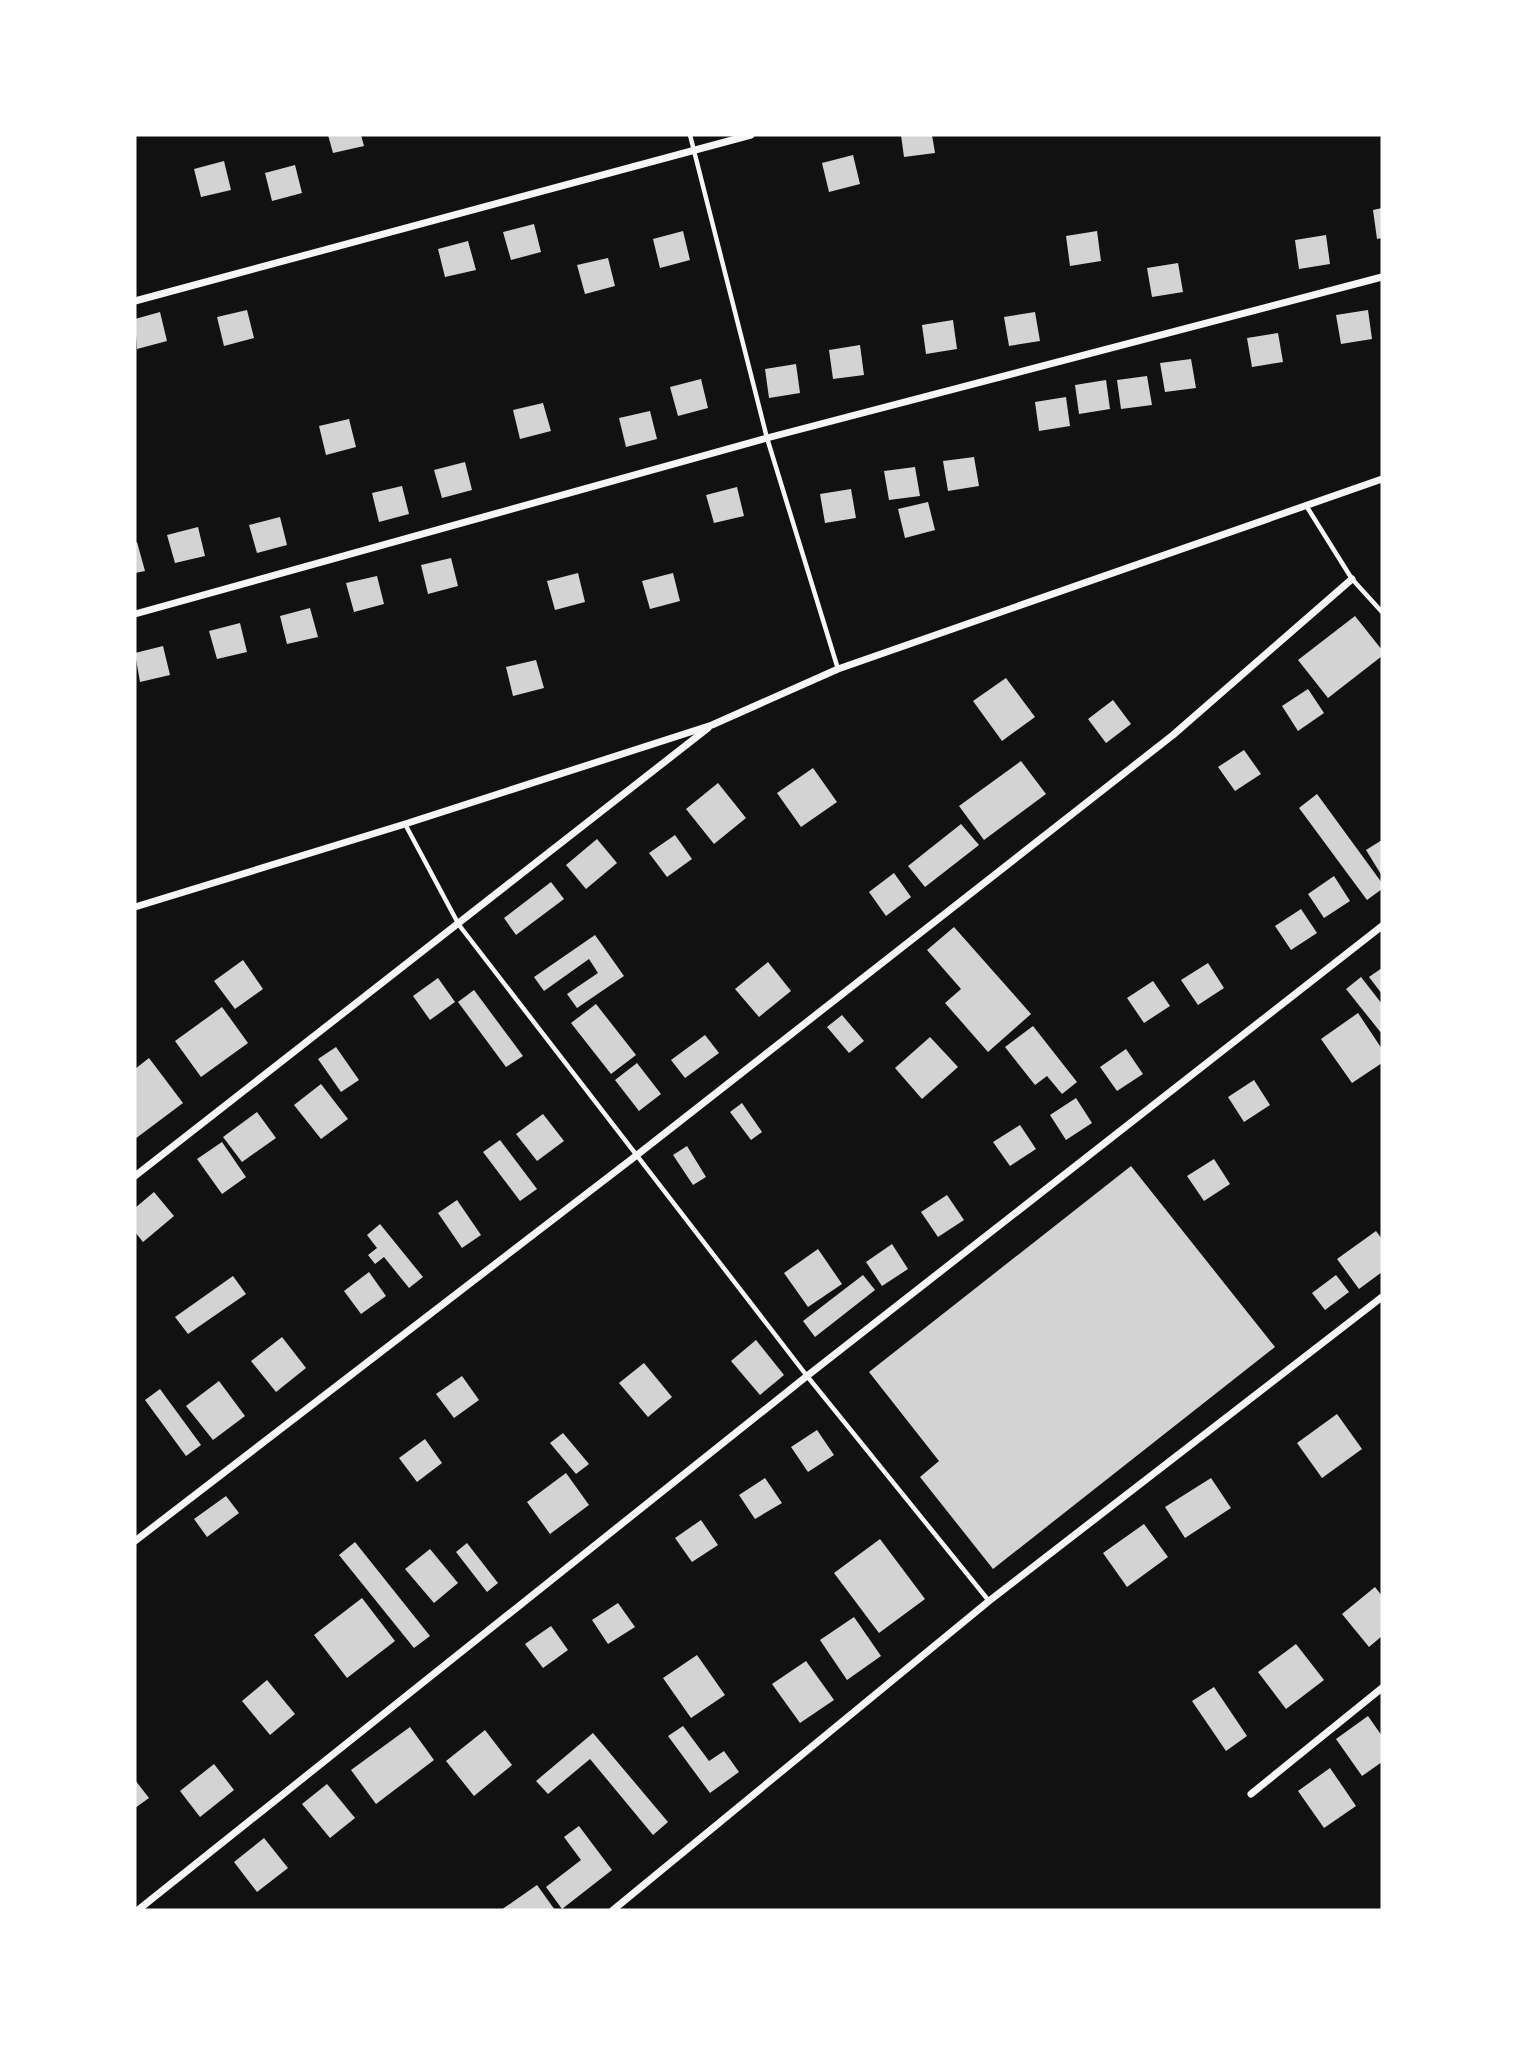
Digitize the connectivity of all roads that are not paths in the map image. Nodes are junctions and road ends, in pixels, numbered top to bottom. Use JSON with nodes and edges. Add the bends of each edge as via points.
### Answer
{"nodes":[{"id":1,"x":690,"y":135,"type":"edge"},
{"id":2,"x":751,"y":135,"type":"edge"},
{"id":3,"x":694,"y":149,"type":"junction"},
{"id":4,"x":1382,"y":277,"type":"edge"},
{"id":5,"x":135,"y":300,"type":"edge"},
{"id":6,"x":767,"y":438,"type":"junction"},
{"id":7,"x":1382,"y":479,"type":"edge"},
{"id":8,"x":1307,"y":507,"type":"junction"},
{"id":9,"x":1352,"y":579,"type":"junction"},
{"id":10,"x":1382,"y":612,"type":"edge"},
{"id":11,"x":135,"y":614,"type":"edge"},
{"id":12,"x":838,"y":670,"type":"junction"},
{"id":13,"x":712,"y":725,"type":"junction"},
{"id":14,"x":405,"y":824,"type":"junction"},
{"id":15,"x":135,"y":907,"type":"edge"},
{"id":16,"x":459,"y":925,"type":"junction"},
{"id":17,"x":1382,"y":926,"type":"edge"},
{"id":18,"x":637,"y":1155,"type":"junction"},
{"id":19,"x":135,"y":1176,"type":"edge"},
{"id":20,"x":1382,"y":1297,"type":"edge"},
{"id":21,"x":807,"y":1376,"type":"junction"},
{"id":22,"x":135,"y":1541,"type":"edge"},
{"id":23,"x":989,"y":1601,"type":"junction"},
{"id":24,"x":1382,"y":1688,"type":"edge"},
{"id":25,"x":1251,"y":1794,"type":"dead end"},
{"id":26,"x":138,"y":1910,"type":"edge"},
{"id":27,"x":613,"y":1910,"type":"edge"}],
"edges":[{"from":1,"to":3,"type":"lane"},
{"from":2,"to":3,"type":"street"},
{"from":3,"to":5,"type":"street"},
{"from":3,"to":6,"type":"lane"},
{"from":4,"to":6,"type":"street"},
{"from":6,"to":11,"type":"street"},
{"from":6,"to":12,"type":"lane"},
{"from":7,"to":8,"type":"street"},
{"from":8,"to":9,"type":"lane"},
{"from":8,"to":12,"type":"street"},
{"from":9,"to":10,"type":"lane"},
{"from":9,"to":18,"type":"street","via":[[1173,735]]},
{"from":12,"to":13,"type":"street"},
{"from":13,"to":14,"type":"street"},
{"from":13,"to":16,"type":"street"},
{"from":14,"to":15,"type":"street"},
{"from":14,"to":16,"type":"lane"},
{"from":16,"to":18,"type":"lane"},
{"from":16,"to":19,"type":"street"},
{"from":17,"to":21,"type":"street"},
{"from":18,"to":21,"type":"lane"},
{"from":18,"to":22,"type":"street"},
{"from":20,"to":23,"type":"street"},
{"from":21,"to":23,"type":"lane"},
{"from":21,"to":26,"type":"street"},
{"from":23,"to":27,"type":"street"},
{"from":24,"to":25,"type":"street"}]}
